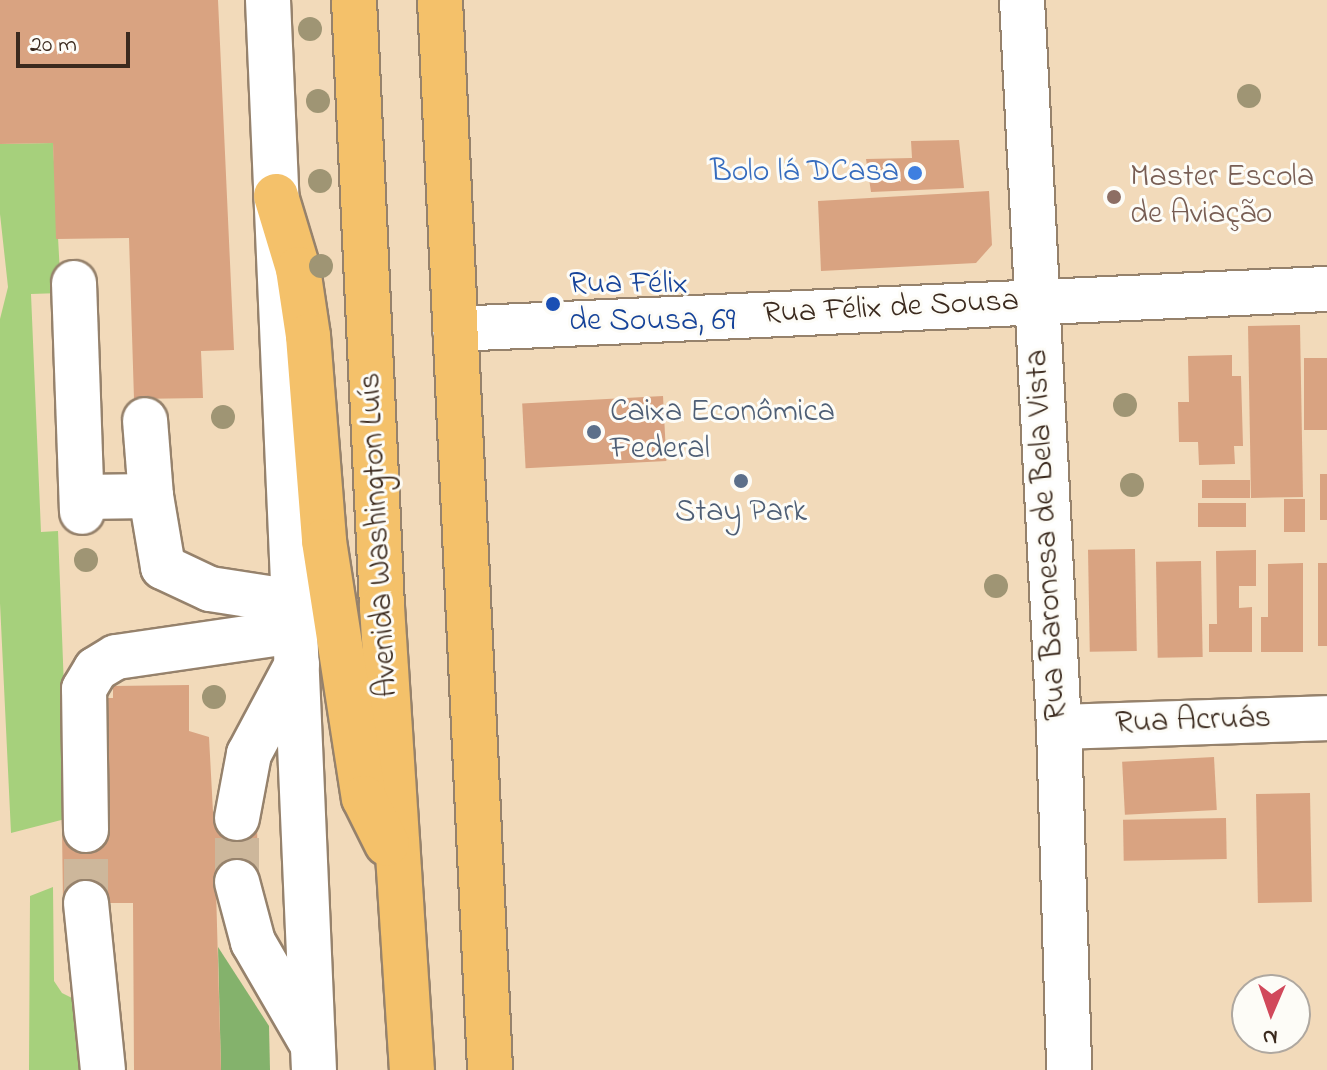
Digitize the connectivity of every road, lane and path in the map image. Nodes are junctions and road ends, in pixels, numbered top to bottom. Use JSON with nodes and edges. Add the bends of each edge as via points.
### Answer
{"nodes":[{"id":1,"x":268,"y":0,"type":"edge"},
{"id":2,"x":354,"y":0,"type":"edge"},
{"id":3,"x":440,"y":0,"type":"edge"},
{"id":4,"x":1022,"y":0,"type":"edge"},
{"id":5,"x":276,"y":196,"type":"junction"},
{"id":6,"x":74,"y":283,"type":"dead end"},
{"id":7,"x":1327,"y":289,"type":"edge"},
{"id":8,"x":1035,"y":303,"type":"junction"},
{"id":9,"x":455,"y":329,"type":"junction"},
{"id":10,"x":145,"y":420,"type":"dead end"},
{"id":11,"x":151,"y":496,"type":"junction"},
{"id":12,"x":295,"y":633,"type":"junction"},
{"id":13,"x":1327,"y":718,"type":"edge"},
{"id":14,"x":1059,"y":727,"type":"junction"},
{"id":15,"x":237,"y":818,"type":"tunnel mouth"},
{"id":16,"x":86,"y":830,"type":"tunnel mouth"},
{"id":17,"x":398,"y":858,"type":"junction"},
{"id":18,"x":237,"y":882,"type":"tunnel mouth"},
{"id":19,"x":86,"y":903,"type":"tunnel mouth"},
{"id":20,"x":314,"y":1058,"type":"edge"},
{"id":21,"x":103,"y":1070,"type":"edge"},
{"id":22,"x":412,"y":1070,"type":"edge"},
{"id":23,"x":490,"y":1070,"type":"edge"},
{"id":24,"x":1069,"y":1070,"type":"edge"}],
"edges":[{"from":1,"to":5,"type":"street"},
{"from":2,"to":17,"type":"highway","name":"Avenida Washington Luís"},
{"from":3,"to":9,"type":"highway"},
{"from":4,"to":8,"type":"street","name":"Rua Baronesa de Bela Vista"},
{"from":5,"to":12,"type":"street"},
{"from":5,"to":17,"type":"highway","via":[[298,269],[308,336],[324,541],[364,798],[378,831]]},
{"from":6,"to":11,"type":"street","via":[[82,504]]},
{"from":7,"to":8,"type":"street","name":"Rua Félix de Sousa"},
{"from":8,"to":9,"type":"street","name":"Rua Félix de Sousa"},
{"from":8,"to":14,"type":"street","name":"Rua Baronesa de Bela Vista"},
{"from":9,"to":23,"type":"highway"},
{"from":10,"to":11,"type":"street"},
{"from":11,"to":12,"type":"street","via":[[163,567]]},
{"from":12,"to":15,"type":"street","via":[[249,754]]},
{"from":12,"to":16,"type":"street","via":[[116,657],[96,669],[84,689]]},
{"from":12,"to":20,"type":"street"},
{"from":13,"to":14,"type":"street","name":"Rua Acruás"},
{"from":14,"to":24,"type":"street","name":"Rua Baronesa de Bela Vista"},
{"from":17,"to":22,"type":"highway","name":"Avenida Washington Luís"},
{"from":18,"to":20,"type":"street","via":[[266,970]]},
{"from":19,"to":21,"type":"street"}]}
